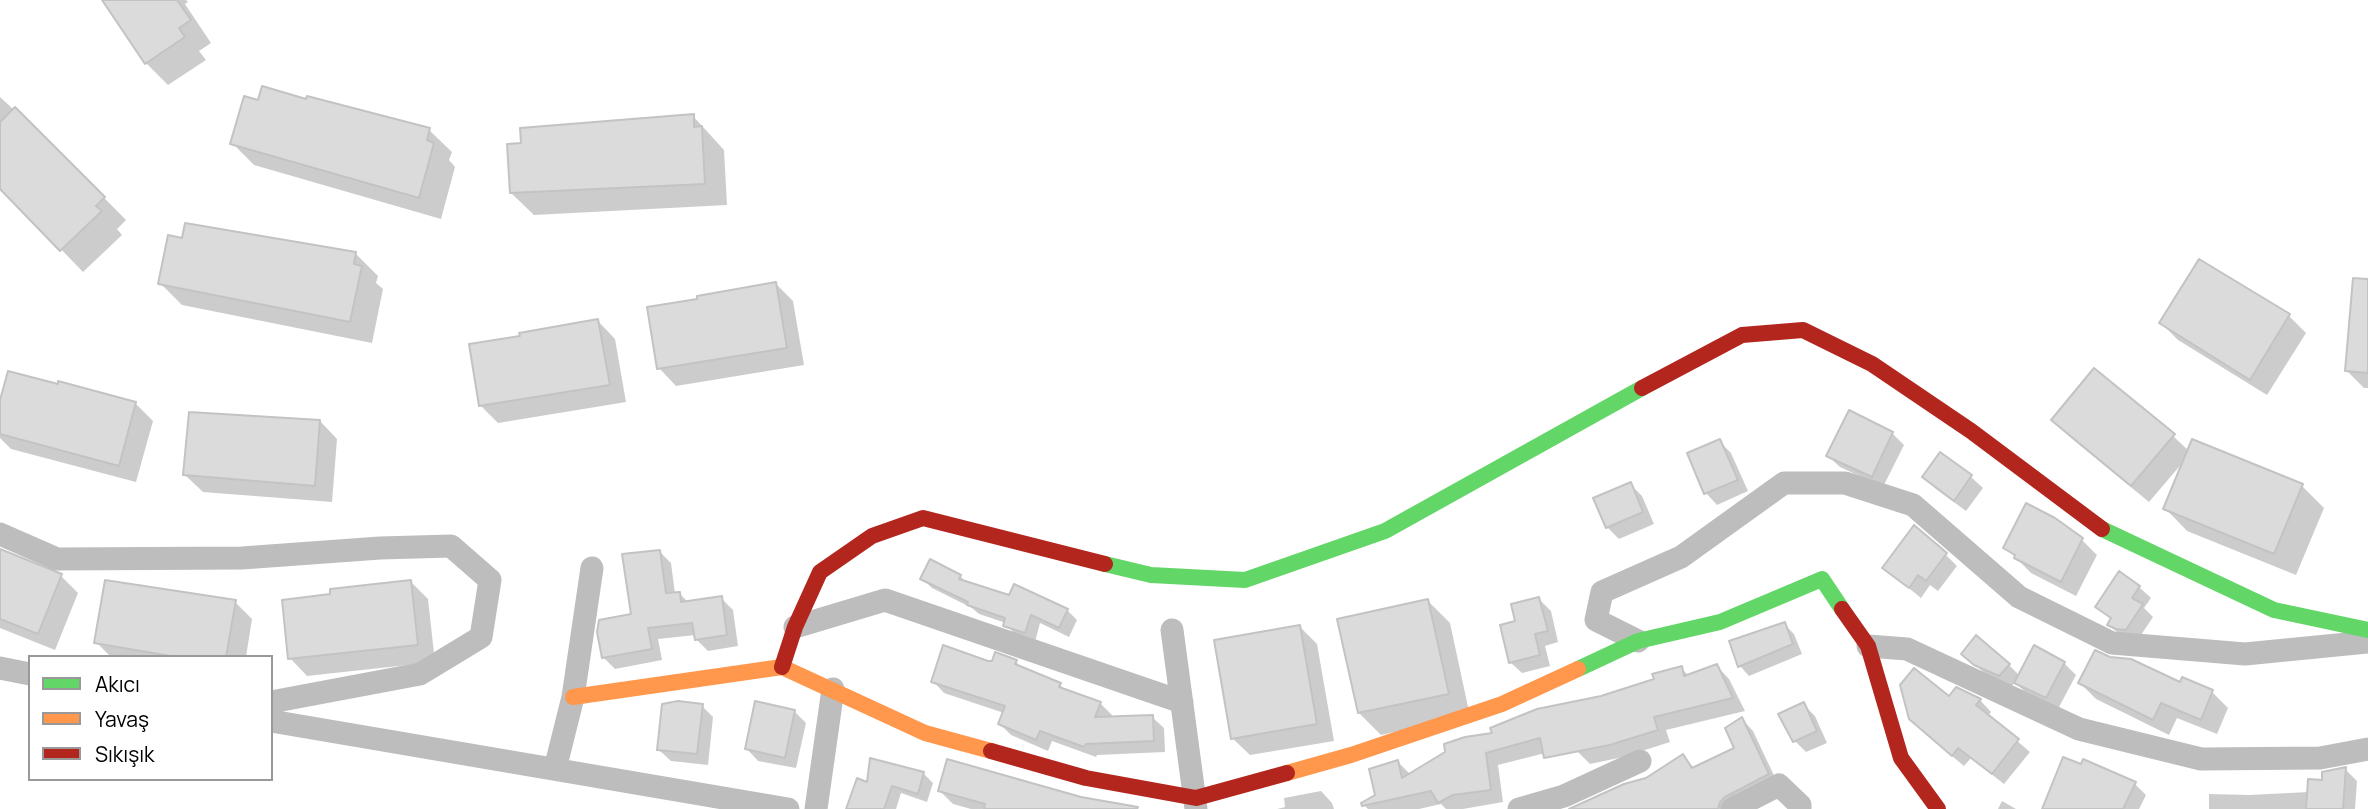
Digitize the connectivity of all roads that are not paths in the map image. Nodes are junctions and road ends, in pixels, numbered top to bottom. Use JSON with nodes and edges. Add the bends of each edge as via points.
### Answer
{"nodes":[{"id":1,"x":0,"y":534,"type":"edge"},
{"id":2,"x":592,"y":568,"type":"dead end"},
{"id":3,"x":795,"y":626,"type":"junction"},
{"id":4,"x":1172,"y":630,"type":"dead end"},
{"id":5,"x":2368,"y":630,"type":"edge"},
{"id":6,"x":1638,"y":641,"type":"junction"},
{"id":7,"x":2368,"y":642,"type":"edge"},
{"id":8,"x":1868,"y":646,"type":"junction"},
{"id":9,"x":782,"y":667,"type":"junction"},
{"id":10,"x":0,"y":668,"type":"edge"},
{"id":11,"x":28,"y":674,"type":"edge"},
{"id":12,"x":833,"y":689,"type":"junction"},
{"id":13,"x":573,"y":697,"type":"junction"},
{"id":14,"x":273,"y":702,"type":"edge"},
{"id":15,"x":1182,"y":702,"type":"junction"},
{"id":16,"x":273,"y":721,"type":"edge"},
{"id":17,"x":2368,"y":749,"type":"edge"},
{"id":18,"x":1640,"y":761,"type":"dead end"},
{"id":19,"x":555,"y":769,"type":"junction"},
{"id":20,"x":1196,"y":803,"type":"edge"},
{"id":21,"x":789,"y":809,"type":"edge"},
{"id":22,"x":816,"y":809,"type":"edge"},
{"id":23,"x":1519,"y":809,"type":"edge"},
{"id":24,"x":1732,"y":809,"type":"edge"},
{"id":25,"x":1800,"y":809,"type":"edge"},
{"id":26,"x":1938,"y":809,"type":"edge"}],
"edges":[{"from":1,"to":14,"type":"street","via":[[57,559],[242,558],[451,546],[490,579],[481,637],[420,674]]},
{"from":2,"to":13,"type":"street"},
{"from":3,"to":5,"type":"street","via":[[820,572],[872,536],[923,518],[1151,575],[1245,580],[1385,531],[1742,335],[1803,330],[1872,364],[2108,533],[2274,610]]},
{"from":3,"to":9,"type":"street"},
{"from":3,"to":15,"type":"street","via":[[885,600]]},
{"from":4,"to":15,"type":"street"},
{"from":6,"to":7,"type":"street","via":[[1596,620],[1602,592],[1681,557],[1784,483],[1845,483],[1913,505],[2019,597],[2112,643],[2245,654]]},
{"from":6,"to":8,"type":"street","via":[[1720,622],[1822,579]]},
{"from":6,"to":20,"type":"street","via":[[1502,704]]},
{"from":8,"to":17,"type":"street","via":[[1907,649],[2079,729],[2201,759],[2320,758]]},
{"from":8,"to":26,"type":"street","via":[[1901,758]]},
{"from":9,"to":12,"type":"street"},
{"from":9,"to":13,"type":"street"},
{"from":10,"to":11,"type":"street"},
{"from":12,"to":20,"type":"street","via":[[925,733]]},
{"from":12,"to":22,"type":"street"},
{"from":13,"to":19,"type":"street"},
{"from":15,"to":20,"type":"street"},
{"from":16,"to":19,"type":"street"},
{"from":18,"to":23,"type":"street","via":[[1564,796]]},
{"from":19,"to":21,"type":"street"},
{"from":24,"to":25,"type":"street","via":[[1779,785]]}]}
